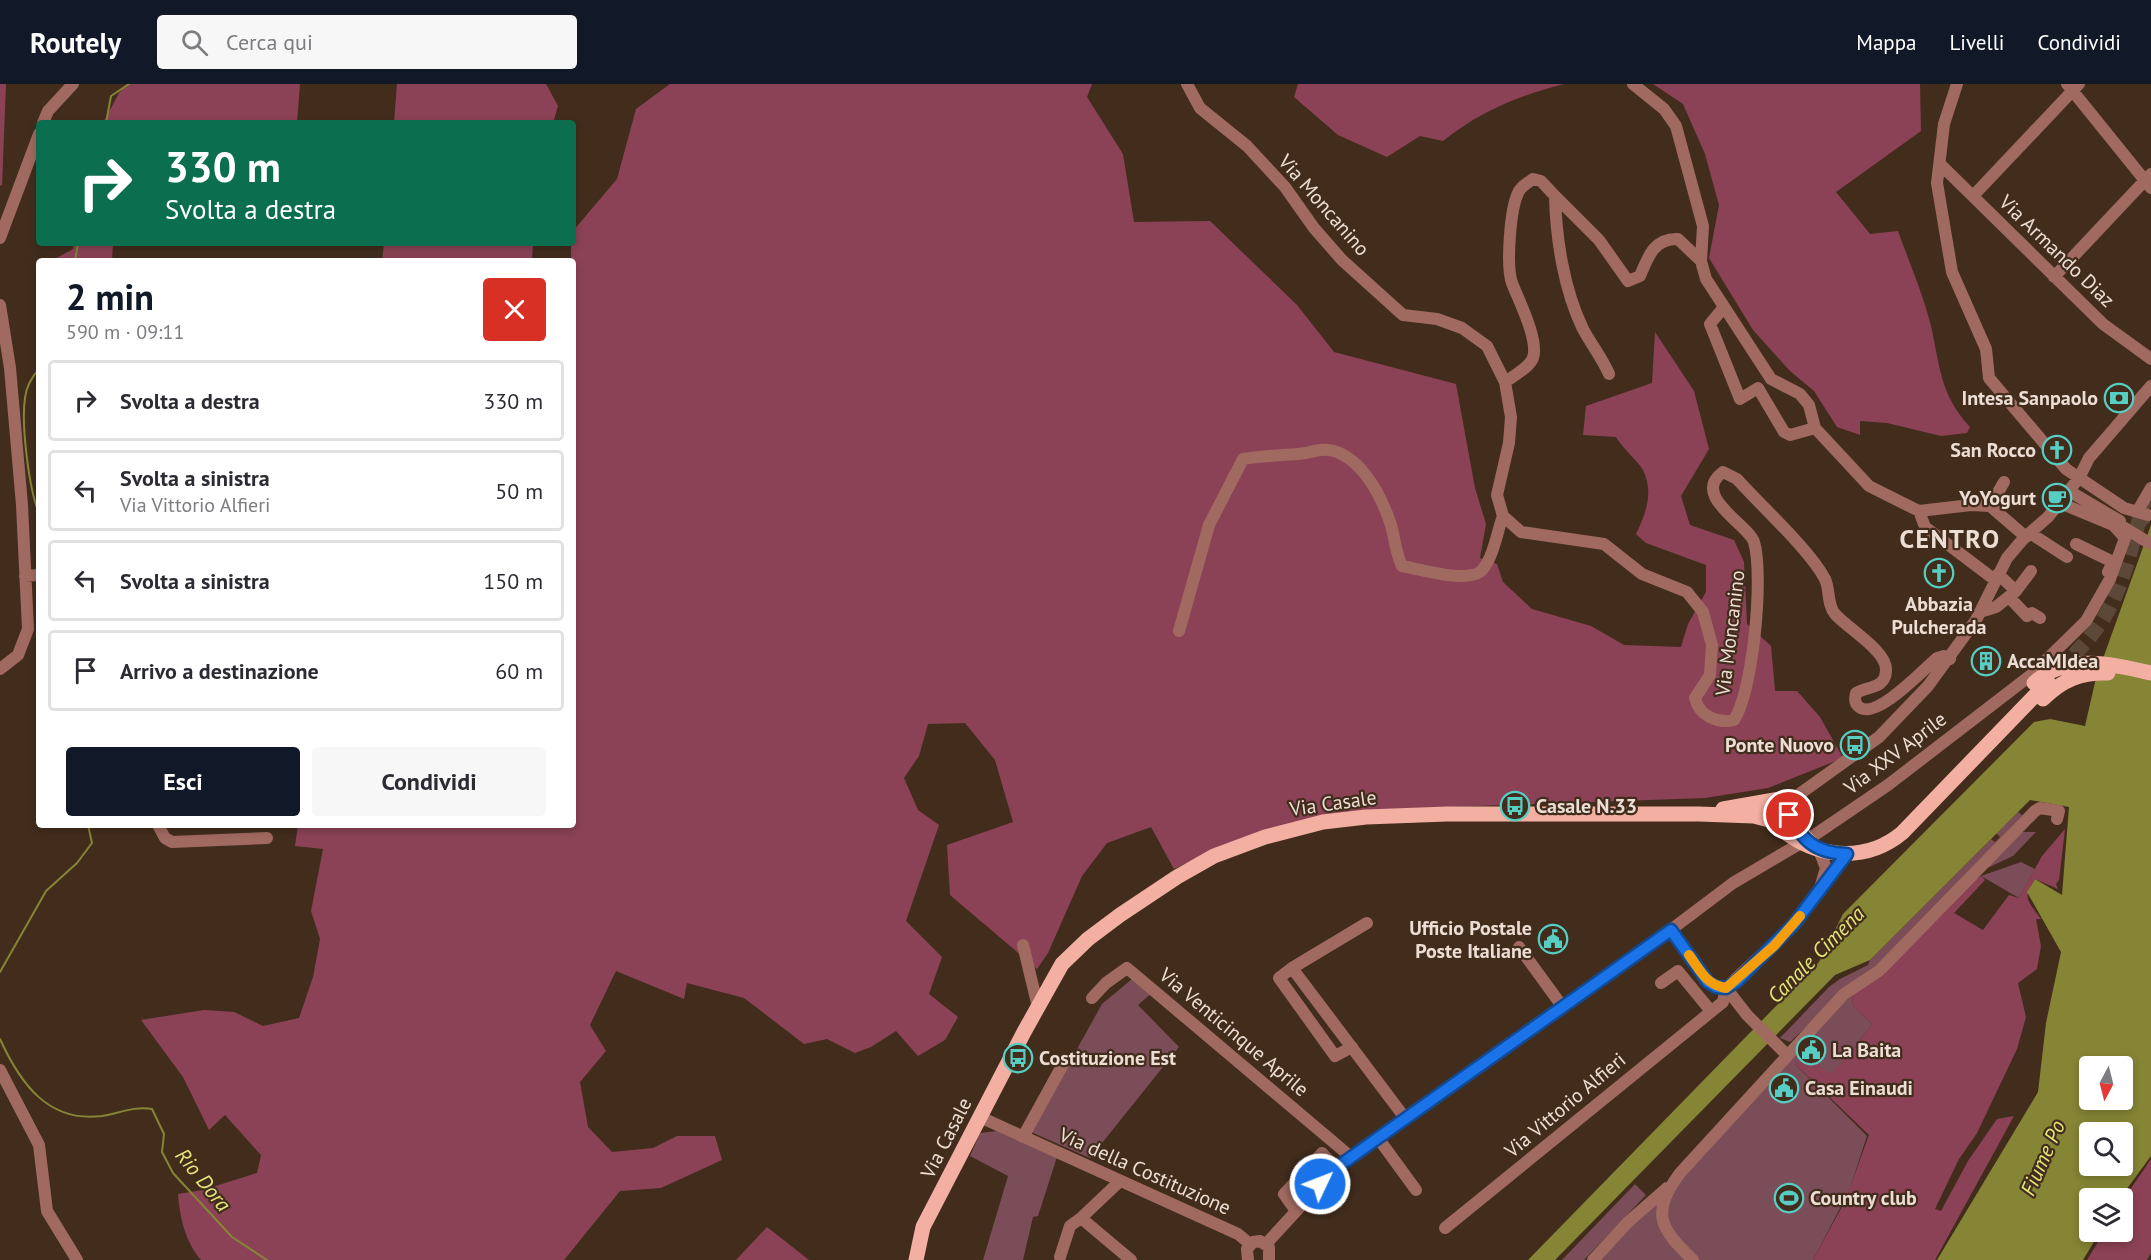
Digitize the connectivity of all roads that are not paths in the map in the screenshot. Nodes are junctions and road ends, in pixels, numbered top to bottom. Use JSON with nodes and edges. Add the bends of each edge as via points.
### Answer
{"nodes":[{"id":1,"x":73,"y":84,"type":"edge"},
{"id":2,"x":1187,"y":84,"type":"edge"},
{"id":3,"x":1633,"y":84,"type":"edge"},
{"id":4,"x":1957,"y":84,"type":"edge"},
{"id":5,"x":2073,"y":86,"type":"edge"},
{"id":6,"x":44,"y":120,"type":"edge"},
{"id":7,"x":36,"y":141,"type":"edge"},
{"id":8,"x":1940,"y":164,"type":"junction"},
{"id":9,"x":2149,"y":181,"type":"edge"},
{"id":10,"x":1555,"y":196,"type":"junction"},
{"id":11,"x":1973,"y":196,"type":"junction"},
{"id":12,"x":7,"y":212,"type":"edge"},
{"id":13,"x":0,"y":238,"type":"edge"},
{"id":14,"x":1701,"y":261,"type":"junction"},
{"id":15,"x":2054,"y":277,"type":"junction"},
{"id":16,"x":0,"y":305,"type":"edge"},
{"id":17,"x":1724,"y":307,"type":"junction"},
{"id":18,"x":2151,"y":359,"type":"edge"},
{"id":19,"x":1609,"y":374,"type":"dead end"},
{"id":20,"x":1505,"y":382,"type":"junction"},
{"id":21,"x":2151,"y":386,"type":"edge"},
{"id":22,"x":1815,"y":428,"type":"junction"},
{"id":23,"x":2079,"y":478,"type":"junction"},
{"id":24,"x":2004,"y":483,"type":"dead end"},
{"id":25,"x":2151,"y":488,"type":"edge"},
{"id":26,"x":2069,"y":496,"type":"junction"},
{"id":27,"x":1990,"y":506,"type":"junction"},
{"id":28,"x":1919,"y":511,"type":"junction"},
{"id":29,"x":1503,"y":516,"type":"junction"},
{"id":30,"x":2028,"y":535,"type":"junction"},
{"id":31,"x":2151,"y":539,"type":"edge"},
{"id":32,"x":2076,"y":544,"type":"dead end"},
{"id":33,"x":2151,"y":544,"type":"edge"},
{"id":34,"x":2067,"y":557,"type":"dead end"},
{"id":35,"x":2031,"y":572,"type":"dead end"},
{"id":36,"x":36,"y":575,"type":"edge"},
{"id":37,"x":25,"y":576,"type":"junction"},
{"id":38,"x":1997,"y":577,"type":"junction"},
{"id":39,"x":2013,"y":594,"type":"junction"},
{"id":40,"x":1980,"y":612,"type":"junction"},
{"id":41,"x":2040,"y":618,"type":"dead end"},
{"id":42,"x":2080,"y":627,"type":"junction"},
{"id":43,"x":1179,"y":631,"type":"dead end"},
{"id":44,"x":1950,"y":659,"type":"junction"},
{"id":45,"x":0,"y":669,"type":"edge"},
{"id":46,"x":2151,"y":675,"type":"edge"},
{"id":47,"x":1699,"y":814,"type":"junction"},
{"id":48,"x":1782,"y":818,"type":"junction"},
{"id":49,"x":2058,"y":819,"type":"dead end"},
{"id":50,"x":1912,"y":821,"type":"junction"},
{"id":51,"x":160,"y":828,"type":"edge"},
{"id":52,"x":267,"y":838,"type":"dead end"},
{"id":53,"x":1816,"y":849,"type":"junction"},
{"id":54,"x":1847,"y":854,"type":"junction"},
{"id":55,"x":1819,"y":891,"type":"junction"},
{"id":56,"x":1367,"y":922,"type":"dead end"},
{"id":57,"x":1671,"y":930,"type":"junction"},
{"id":58,"x":1023,"y":945,"type":"dead end"},
{"id":59,"x":1519,"y":947,"type":"dead end"},
{"id":60,"x":1292,"y":968,"type":"junction"},
{"id":61,"x":1661,"y":983,"type":"dead end"},
{"id":62,"x":1726,"y":988,"type":"junction"},
{"id":63,"x":1092,"y":998,"type":"dead end"},
{"id":64,"x":1038,"y":1006,"type":"junction"},
{"id":65,"x":1562,"y":1006,"type":"junction"},
{"id":66,"x":1322,"y":1008,"type":"junction"},
{"id":67,"x":1710,"y":1010,"type":"junction"},
{"id":68,"x":1307,"y":1018,"type":"junction"},
{"id":69,"x":1352,"y":1047,"type":"junction"},
{"id":70,"x":1786,"y":1054,"type":"junction"},
{"id":71,"x":1062,"y":1066,"type":"dead end"},
{"id":72,"x":0,"y":1070,"type":"edge"},
{"id":73,"x":980,"y":1117,"type":"junction"},
{"id":74,"x":1405,"y":1118,"type":"junction"},
{"id":75,"x":1023,"y":1137,"type":"junction"},
{"id":76,"x":1378,"y":1138,"type":"junction"},
{"id":77,"x":1351,"y":1157,"type":"junction"},
{"id":78,"x":1336,"y":1168,"type":"junction"},
{"id":79,"x":1120,"y":1181,"type":"junction"},
{"id":80,"x":1670,"y":1186,"type":"junction"},
{"id":81,"x":1416,"y":1190,"type":"dead end"},
{"id":82,"x":1296,"y":1211,"type":"junction"},
{"id":83,"x":1081,"y":1218,"type":"junction"},
{"id":84,"x":1445,"y":1228,"type":"dead end"},
{"id":85,"x":1250,"y":1244,"type":"junction"},
{"id":86,"x":1266,"y":1244,"type":"junction"},
{"id":87,"x":1060,"y":1257,"type":"dead end"},
{"id":88,"x":77,"y":1260,"type":"edge"},
{"id":89,"x":916,"y":1260,"type":"edge"},
{"id":90,"x":1131,"y":1260,"type":"edge"},
{"id":91,"x":1248,"y":1260,"type":"edge"},
{"id":92,"x":1269,"y":1260,"type":"edge"},
{"id":93,"x":1593,"y":1260,"type":"edge"},
{"id":94,"x":1694,"y":1260,"type":"edge"}],
"edges":[{"from":1,"to":6,"type":"street"},
{"from":2,"to":20,"type":"street","name":"Via Moncanino","via":[[1200,108],[1247,146],[1342,260],[1402,315],[1437,319],[1462,328],[1487,346]]},
{"from":3,"to":14,"type":"street","via":[[1664,109],[1676,126],[1703,226]]},
{"from":4,"to":8,"type":"street","via":[[1944,124]]},
{"from":5,"to":9,"type":"street"},
{"from":5,"to":11,"type":"street"},
{"from":7,"to":12,"type":"street"},
{"from":8,"to":11,"type":"street","name":"Via Armando Diaz"},
{"from":8,"to":23,"type":"street","via":[[1937,183],[1952,272],[1986,349],[1989,378],[2042,444]]},
{"from":9,"to":15,"type":"street"},
{"from":10,"to":14,"type":"street","via":[[1599,240],[1628,281],[1640,276],[1661,241],[1678,239]]},
{"from":10,"to":19,"type":"street","via":[[1556,228],[1575,307]]},
{"from":10,"to":20,"type":"street","via":[[1541,181],[1533,179],[1520,190],[1514,211],[1511,280],[1535,352],[1532,362]]},
{"from":11,"to":15,"type":"street","name":"Via Armando Diaz"},
{"from":12,"to":13,"type":"street"},
{"from":14,"to":17,"type":"street","via":[[1706,279]]},
{"from":15,"to":18,"type":"street","name":"Via Armando Diaz","via":[[2103,324]]},
{"from":16,"to":37,"type":"street","via":[[10,368]]},
{"from":17,"to":22,"type":"street","via":[[1771,379],[1800,394],[1809,405]]},
{"from":17,"to":22,"type":"street","via":[[1710,324],[1740,399],[1758,388],[1785,432],[1790,435]]},
{"from":20,"to":29,"type":"street","name":"Via Moncanino","via":[[1511,417],[1497,495]]},
{"from":21,"to":23,"type":"street","via":[[2089,458]]},
{"from":22,"to":28,"type":"street","via":[[1869,486]]},
{"from":23,"to":25,"type":"street","via":[[2143,514]]},
{"from":23,"to":26,"type":"street"},
{"from":24,"to":27,"type":"street"},
{"from":26,"to":30,"type":"street"},
{"from":26,"to":31,"type":"street"},
{"from":26,"to":33,"type":"street"},
{"from":26,"to":42,"type":"street","name":"Via XXV Aprile","via":[[2113,525],[2125,538],[2108,585]]},
{"from":27,"to":28,"type":"street"},
{"from":27,"to":30,"type":"street"},
{"from":28,"to":38,"type":"street","via":[[1925,527]]},
{"from":29,"to":43,"type":"street","via":[[1485,567],[1478,574],[1467,577],[1402,566],[1389,521],[1372,483],[1351,461],[1335,451],[1319,449],[1243,459],[1209,525]]},
{"from":29,"to":44,"type":"street","name":"Via Moncanino","via":[[1521,532],[1604,544],[1642,574],[1687,592],[1703,612],[1712,645],[1710,675],[1696,694],[1696,704],[1719,721],[1734,720],[1741,706],[1760,586],[1754,539],[1722,509],[1716,495],[1716,481],[1723,472],[1737,479],[1810,559],[1825,580],[1834,614],[1882,658],[1884,679],[1856,693],[1858,707],[1874,710],[1937,658]]},
{"from":30,"to":34,"type":"street"},
{"from":30,"to":38,"type":"street","via":[[2007,558]]},
{"from":32,"to":42,"type":"street","name":"Via XXV Aprile","via":[[2113,562]]},
{"from":35,"to":39,"type":"street"},
{"from":36,"to":37,"type":"street"},
{"from":37,"to":45,"type":"street","via":[[28,629],[18,655]]},
{"from":38,"to":39,"type":"street"},
{"from":38,"to":40,"type":"street"},
{"from":39,"to":40,"type":"street","via":[[1996,607]]},
{"from":39,"to":41,"type":"street","via":[[2027,616],[2032,613]]},
{"from":40,"to":44,"type":"street"},
{"from":42,"to":57,"type":"street","name":"Via XXV Aprile","via":[[2031,675],[1888,785],[1733,883]]},
{"from":44,"to":48,"type":"street","via":[[1879,737]]},
{"from":46,"to":50,"type":"main road","via":[[2105,673],[2074,677],[2051,691],[1946,798]]},
{"from":46,"to":50,"type":"main road","via":[[2088,663],[2060,667],[1949,770]]},
{"from":47,"to":48,"type":"main road"},
{"from":47,"to":48,"type":"main road","via":[[1769,802],[1765,813]]},
{"from":47,"to":64,"type":"main road","name":"Via Casale","via":[[1366,817],[1323,822],[1265,837],[1214,856],[1177,877],[1088,939],[1062,964]]},
{"from":48,"to":53,"type":"main road","via":[[1803,845]]},
{"from":49,"to":70,"type":"street","via":[[2059,811],[2035,811],[1879,971],[1844,994]]},
{"from":50,"to":54,"type":"main road","via":[[1887,844]]},
{"from":51,"to":52,"type":"street","via":[[172,842]]},
{"from":53,"to":54,"type":"main road"},
{"from":53,"to":55,"type":"street","name":"Via Vittorio Alfieri","via":[[1826,868]]},
{"from":54,"to":55,"type":"street","name":"Via Vittorio Alfieri"},
{"from":55,"to":62,"type":"street","name":"Via Vittorio Alfieri","via":[[1774,946]]},
{"from":56,"to":60,"type":"street"},
{"from":57,"to":62,"type":"street","via":[[1708,982]]},
{"from":57,"to":65,"type":"street","name":"Via XXV Aprile"},
{"from":58,"to":64,"type":"street"},
{"from":59,"to":65,"type":"street"},
{"from":60,"to":66,"type":"street"},
{"from":60,"to":68,"type":"street","via":[[1279,978]]},
{"from":61,"to":67,"type":"street","via":[[1678,971]]},
{"from":62,"to":67,"type":"street","name":"Via Vittorio Alfieri","via":[[1723,1002]]},
{"from":62,"to":70,"type":"street"},
{"from":63,"to":77,"type":"street","name":"Via Venticinque Aprile","via":[[1127,968]]},
{"from":64,"to":73,"type":"main road","name":"Via Casale"},
{"from":65,"to":74,"type":"street","name":"Via XXV Aprile"},
{"from":66,"to":68,"type":"street"},
{"from":66,"to":69,"type":"street"},
{"from":67,"to":84,"type":"street","name":"Via Vittorio Alfieri"},
{"from":68,"to":69,"type":"street","via":[[1335,1056]]},
{"from":69,"to":74,"type":"street"},
{"from":70,"to":80,"type":"street"},
{"from":71,"to":75,"type":"street"},
{"from":72,"to":88,"type":"street","via":[[39,1145],[47,1211]]},
{"from":73,"to":75,"type":"street","name":"Via della Costituzione"},
{"from":73,"to":89,"type":"main road","name":"Via Casale","via":[[923,1227]]},
{"from":74,"to":76,"type":"street","name":"Via XXV Aprile"},
{"from":75,"to":79,"type":"street","name":"Via della Costituzione"},
{"from":76,"to":77,"type":"street","name":"Via XXV Aprile"},
{"from":76,"to":81,"type":"street"},
{"from":77,"to":78,"type":"street","name":"Via XXV Aprile"},
{"from":78,"to":82,"type":"street","name":"Via XXV Aprile"},
{"from":78,"to":82,"type":"street","via":[[1322,1153],[1284,1194]]},
{"from":79,"to":83,"type":"street"},
{"from":79,"to":85,"type":"street","name":"Via della Costituzione","via":[[1238,1234]]},
{"from":80,"to":93,"type":"street","via":[[1628,1222]]},
{"from":80,"to":94,"type":"street","via":[[1661,1208],[1664,1230]]},
{"from":82,"to":86,"type":"street","name":"Via XXV Aprile"},
{"from":83,"to":87,"type":"street","via":[[1070,1226],[1061,1241]]},
{"from":83,"to":90,"type":"street"},
{"from":85,"to":86,"type":"street"},
{"from":85,"to":91,"type":"street"},
{"from":86,"to":92,"type":"street","via":[[1271,1251]]}]}
